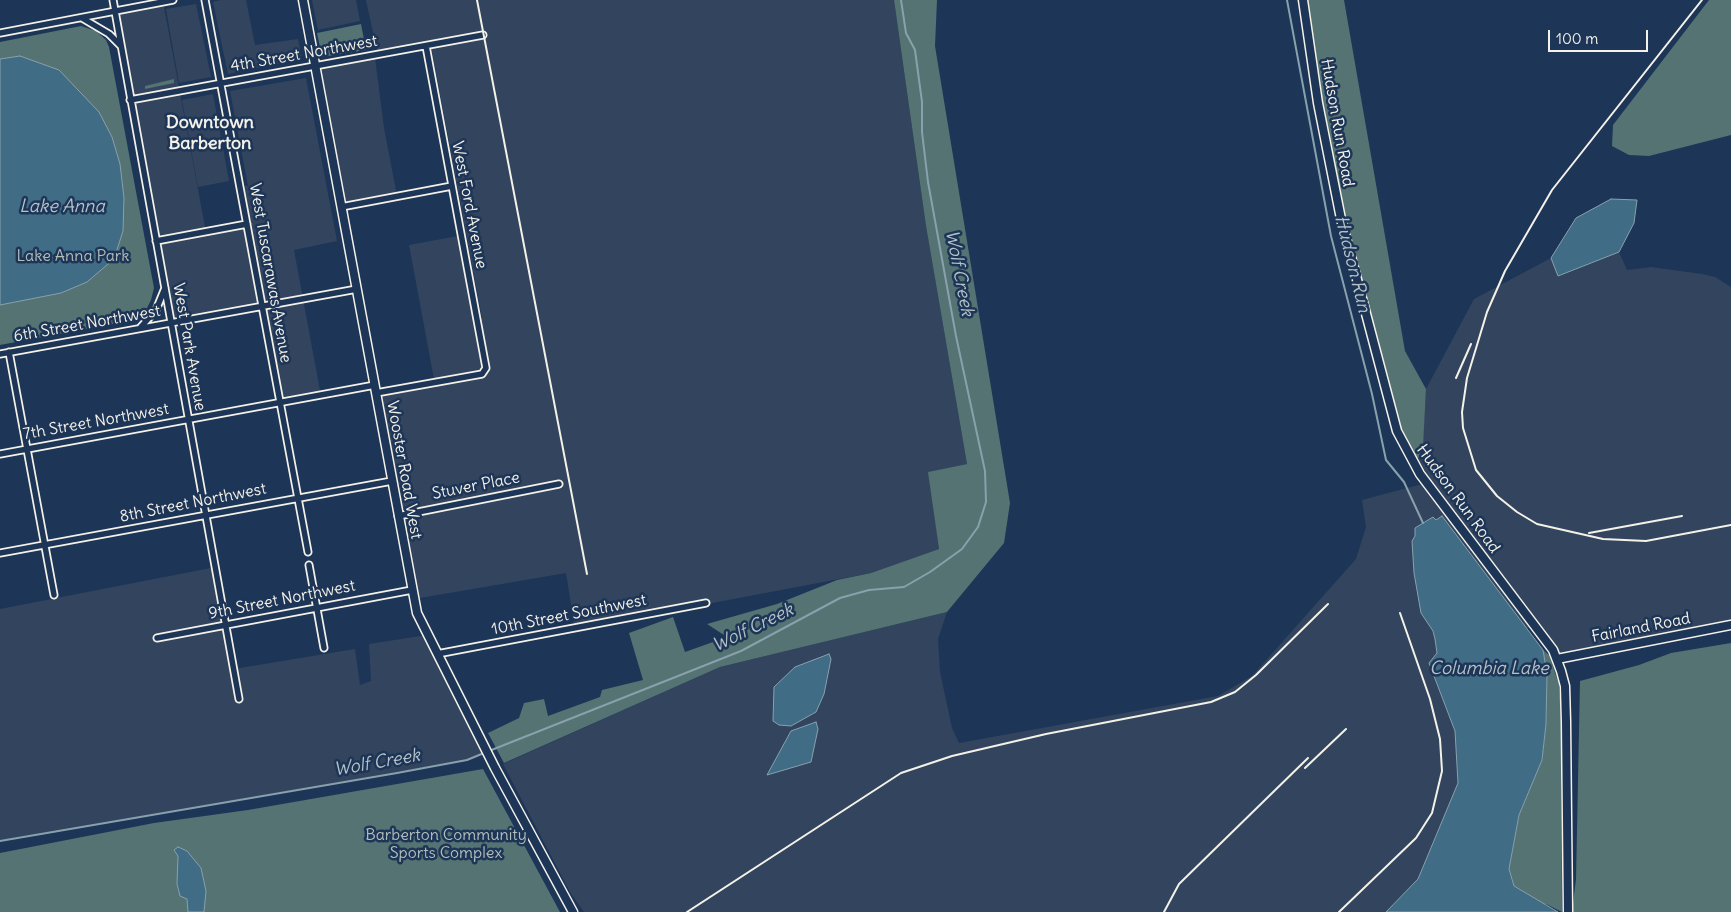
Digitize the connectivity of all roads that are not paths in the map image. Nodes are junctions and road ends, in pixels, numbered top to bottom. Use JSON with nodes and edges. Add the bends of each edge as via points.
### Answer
{"nodes":[{"id":1,"x":113,"y":0,"type":"edge"},
{"id":2,"x":173,"y":0,"type":"edge"},
{"id":3,"x":205,"y":0,"type":"edge"},
{"id":4,"x":303,"y":0,"type":"edge"},
{"id":5,"x":1303,"y":0,"type":"edge"},
{"id":6,"x":115,"y":11,"type":"junction"},
{"id":7,"x":82,"y":18,"type":"junction"},
{"id":8,"x":0,"y":33,"type":"edge"},
{"id":9,"x":483,"y":35,"type":"dead end"},
{"id":10,"x":121,"y":46,"type":"junction"},
{"id":11,"x":426,"y":46,"type":"junction"},
{"id":12,"x":315,"y":67,"type":"junction"},
{"id":13,"x":221,"y":83,"type":"junction"},
{"id":14,"x":130,"y":100,"type":"junction"},
{"id":15,"x":452,"y":186,"type":"junction"},
{"id":16,"x":341,"y":206,"type":"junction"},
{"id":17,"x":247,"y":224,"type":"junction"},
{"id":18,"x":156,"y":241,"type":"junction"},
{"id":19,"x":165,"y":288,"type":"junction"},
{"id":20,"x":357,"y":289,"type":"junction"},
{"id":21,"x":262,"y":306,"type":"junction"},
{"id":22,"x":171,"y":323,"type":"junction"},
{"id":23,"x":140,"y":329,"type":"junction"},
{"id":24,"x":9,"y":352,"type":"junction"},
{"id":25,"x":0,"y":354,"type":"edge"},
{"id":26,"x":486,"y":368,"type":"joint"},
{"id":27,"x":375,"y":389,"type":"junction"},
{"id":28,"x":279,"y":403,"type":"junction"},
{"id":29,"x":188,"y":419,"type":"junction"},
{"id":30,"x":27,"y":449,"type":"junction"},
{"id":31,"x":0,"y":454,"type":"edge"},
{"id":32,"x":392,"y":481,"type":"junction"},
{"id":33,"x":559,"y":484,"type":"dead end"},
{"id":34,"x":296,"y":497,"type":"junction"},
{"id":35,"x":206,"y":514,"type":"junction"},
{"id":36,"x":398,"y":516,"type":"junction"},
{"id":37,"x":44,"y":545,"type":"junction"},
{"id":38,"x":308,"y":552,"type":"dead end"},
{"id":39,"x":0,"y":553,"type":"edge"},
{"id":40,"x":309,"y":565,"type":"dead end"},
{"id":41,"x":412,"y":590,"type":"junction"},
{"id":42,"x":54,"y":596,"type":"dead end"},
{"id":43,"x":706,"y":603,"type":"dead end"},
{"id":44,"x":318,"y":607,"type":"junction"},
{"id":45,"x":226,"y":624,"type":"junction"},
{"id":46,"x":1731,"y":625,"type":"edge"},
{"id":47,"x":157,"y":638,"type":"dead end"},
{"id":48,"x":324,"y":648,"type":"dead end"},
{"id":49,"x":437,"y":654,"type":"junction"},
{"id":50,"x":1557,"y":659,"type":"junction"},
{"id":51,"x":239,"y":699,"type":"dead end"},
{"id":52,"x":573,"y":912,"type":"edge"},
{"id":53,"x":1568,"y":912,"type":"edge"}],
"edges":[{"from":1,"to":6,"type":"street","name":"West Park Avenue"},
{"from":2,"to":6,"type":"street"},
{"from":3,"to":13,"type":"street","name":"West Tuscarawas Avenue"},
{"from":4,"to":12,"type":"main road","name":"Wooster Road West"},
{"from":5,"to":50,"type":"main road","name":"Hudson Run Road","via":[[1318,103],[1342,219],[1397,431],[1420,474]]},
{"from":6,"to":7,"type":"street"},
{"from":6,"to":10,"type":"street","name":"West Park Avenue"},
{"from":7,"to":8,"type":"street"},
{"from":7,"to":10,"type":"street","via":[[109,34]]},
{"from":9,"to":11,"type":"street","name":"4th Street Northwest"},
{"from":10,"to":14,"type":"street","name":"West Park Avenue"},
{"from":11,"to":12,"type":"street","name":"4th Street Northwest"},
{"from":11,"to":15,"type":"street","name":"West Ford Avenue"},
{"from":12,"to":13,"type":"street","name":"4th Street Northwest"},
{"from":12,"to":16,"type":"main road","name":"Wooster Road West"},
{"from":13,"to":14,"type":"street","name":"4th Street Northwest"},
{"from":13,"to":17,"type":"street","name":"West Tuscarawas Avenue"},
{"from":14,"to":18,"type":"street","name":"West Park Avenue"},
{"from":15,"to":16,"type":"street"},
{"from":15,"to":26,"type":"street","name":"West Ford Avenue"},
{"from":16,"to":20,"type":"main road","name":"Wooster Road West"},
{"from":17,"to":18,"type":"street"},
{"from":17,"to":21,"type":"street","name":"West Tuscarawas Avenue"},
{"from":18,"to":19,"type":"street","name":"West Park Avenue"},
{"from":19,"to":22,"type":"street","name":"West Park Avenue"},
{"from":19,"to":23,"type":"street","via":[[156,310]]},
{"from":20,"to":21,"type":"street","name":"6th Street Northwest"},
{"from":20,"to":27,"type":"main road","name":"Wooster Road West"},
{"from":21,"to":22,"type":"street","name":"6th Street Northwest"},
{"from":21,"to":28,"type":"street","name":"West Tuscarawas Avenue"},
{"from":22,"to":23,"type":"street","name":"6th Street Northwest"},
{"from":22,"to":29,"type":"street","name":"West Park Avenue"},
{"from":23,"to":24,"type":"street","name":"6th Street Northwest"},
{"from":24,"to":25,"type":"street","name":"6th Street Northwest"},
{"from":24,"to":30,"type":"street"},
{"from":26,"to":27,"type":"street","name":"7th Street Northwest","via":[[482,374]]},
{"from":27,"to":28,"type":"street","name":"7th Street Northwest"},
{"from":27,"to":32,"type":"main road","name":"Wooster Road West"},
{"from":28,"to":29,"type":"street","name":"7th Street Northwest"},
{"from":28,"to":34,"type":"street","name":"West Tuscarawas Avenue"},
{"from":29,"to":30,"type":"street","name":"7th Street Northwest"},
{"from":29,"to":35,"type":"street","name":"West Park Avenue"},
{"from":30,"to":31,"type":"street","name":"7th Street Northwest"},
{"from":30,"to":37,"type":"street"},
{"from":32,"to":34,"type":"street","name":"8th Street Northwest"},
{"from":32,"to":36,"type":"main road","name":"Wooster Road West"},
{"from":33,"to":36,"type":"street","name":"Stuver Place"},
{"from":34,"to":35,"type":"street","name":"8th Street Northwest"},
{"from":34,"to":38,"type":"street","name":"West Tuscarawas Avenue"},
{"from":35,"to":37,"type":"street","name":"8th Street Northwest"},
{"from":35,"to":45,"type":"street","name":"West Park Avenue"},
{"from":36,"to":41,"type":"main road","name":"Wooster Road West"},
{"from":37,"to":39,"type":"street","name":"8th Street Northwest"},
{"from":37,"to":42,"type":"street"},
{"from":40,"to":44,"type":"street"},
{"from":41,"to":44,"type":"street","name":"9th Street Northwest"},
{"from":41,"to":49,"type":"main road","name":"Wooster Road West","via":[[419,619]]},
{"from":43,"to":49,"type":"street","name":"10th Street Southwest"},
{"from":44,"to":45,"type":"street","name":"9th Street Northwest"},
{"from":44,"to":48,"type":"street"},
{"from":45,"to":47,"type":"street","name":"9th Street Northwest"},
{"from":45,"to":51,"type":"street","name":"West Park Avenue"},
{"from":46,"to":50,"type":"main road","name":"Fairland Road"},
{"from":49,"to":52,"type":"main road","name":"Wooster Road West"},
{"from":50,"to":53,"type":"main road","name":"Hudson Run Road","via":[[1564,686]]}]}
